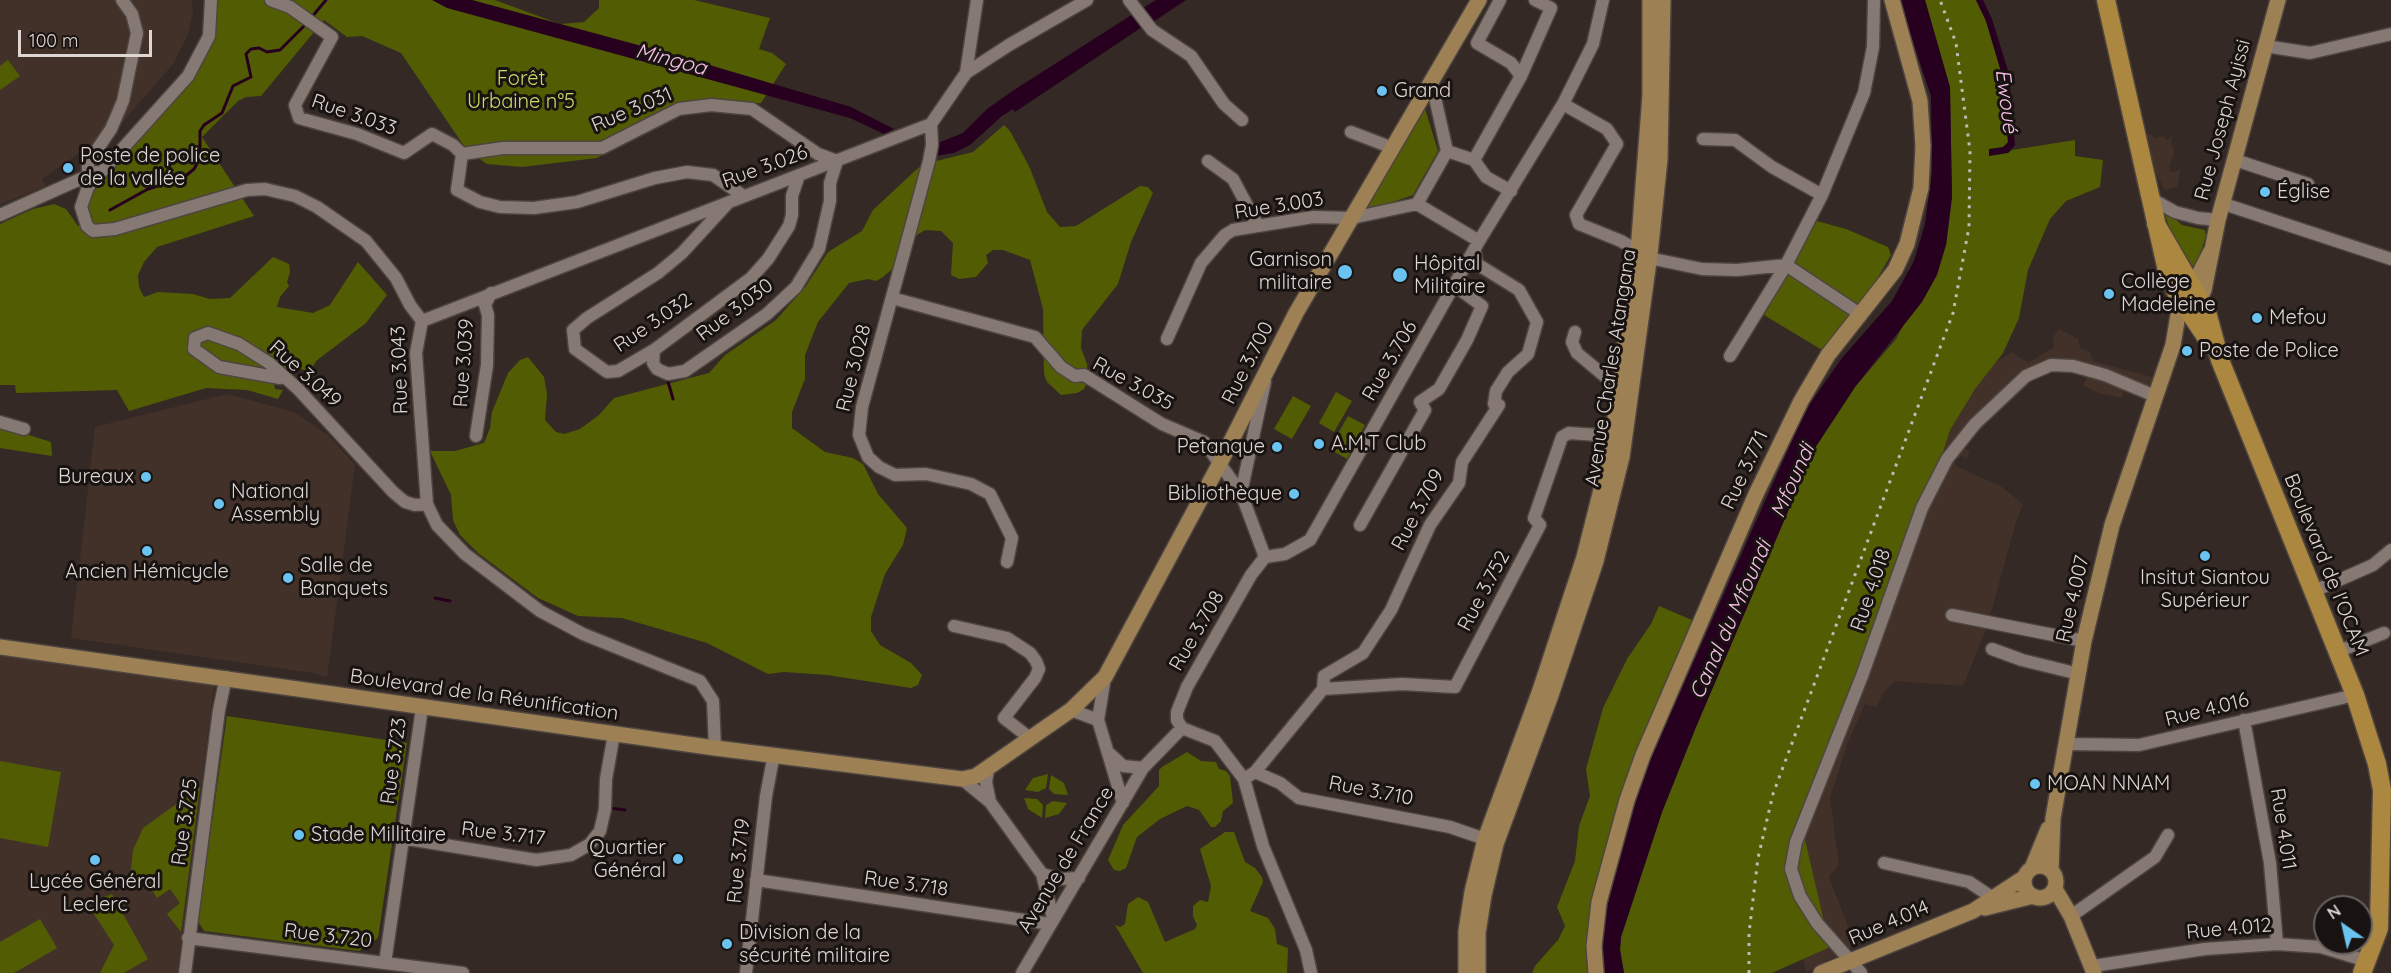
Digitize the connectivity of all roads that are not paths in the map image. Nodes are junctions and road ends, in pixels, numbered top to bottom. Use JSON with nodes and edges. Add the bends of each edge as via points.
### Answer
{"nodes":[{"id":1,"x":122,"y":0,"type":"edge"},
{"id":2,"x":212,"y":0,"type":"edge"},
{"id":3,"x":271,"y":0,"type":"edge"},
{"id":4,"x":1088,"y":0,"type":"edge"},
{"id":5,"x":1479,"y":0,"type":"edge"},
{"id":6,"x":1500,"y":0,"type":"edge"},
{"id":7,"x":1534,"y":0,"type":"edge"},
{"id":8,"x":1603,"y":0,"type":"edge"},
{"id":9,"x":1650,"y":0,"type":"edge"},
{"id":10,"x":1663,"y":0,"type":"edge"},
{"id":11,"x":1874,"y":0,"type":"edge"},
{"id":12,"x":1892,"y":0,"type":"edge"},
{"id":13,"x":2108,"y":0,"type":"edge"},
{"id":14,"x":2278,"y":0,"type":"edge"},
{"id":15,"x":980,"y":2,"type":"edge"},
{"id":16,"x":1133,"y":5,"type":"edge"},
{"id":17,"x":2391,"y":34,"type":"edge"},
{"id":18,"x":2265,"y":46,"type":"junction"},
{"id":19,"x":966,"y":74,"type":"junction"},
{"id":20,"x":1521,"y":76,"type":"junction"},
{"id":21,"x":1431,"y":80,"type":"junction"},
{"id":22,"x":1563,"y":104,"type":"junction"},
{"id":23,"x":1242,"y":120,"type":"dead end"},
{"id":24,"x":932,"y":124,"type":"junction"},
{"id":25,"x":1351,"y":132,"type":"dead end"},
{"id":26,"x":1703,"y":140,"type":"dead end"},
{"id":27,"x":1393,"y":148,"type":"junction"},
{"id":28,"x":1447,"y":151,"type":"junction"},
{"id":29,"x":462,"y":154,"type":"junction"},
{"id":30,"x":1474,"y":160,"type":"junction"},
{"id":31,"x":2235,"y":160,"type":"junction"},
{"id":32,"x":837,"y":161,"type":"junction"},
{"id":33,"x":1208,"y":161,"type":"dead end"},
{"id":34,"x":94,"y":173,"type":"junction"},
{"id":35,"x":799,"y":175,"type":"junction"},
{"id":36,"x":2308,"y":184,"type":"dead end"},
{"id":37,"x":1511,"y":191,"type":"junction"},
{"id":38,"x":1822,"y":195,"type":"junction"},
{"id":39,"x":737,"y":198,"type":"junction"},
{"id":40,"x":2150,"y":198,"type":"junction"},
{"id":41,"x":1417,"y":204,"type":"junction"},
{"id":42,"x":2224,"y":204,"type":"junction"},
{"id":43,"x":0,"y":215,"type":"edge"},
{"id":44,"x":1352,"y":218,"type":"junction"},
{"id":45,"x":2218,"y":220,"type":"junction"},
{"id":46,"x":1258,"y":226,"type":"junction"},
{"id":47,"x":1477,"y":247,"type":"junction"},
{"id":48,"x":1644,"y":254,"type":"junction"},
{"id":49,"x":2391,"y":260,"type":"edge"},
{"id":50,"x":1786,"y":265,"type":"junction"},
{"id":51,"x":1455,"y":286,"type":"junction"},
{"id":52,"x":491,"y":293,"type":"junction"},
{"id":53,"x":2189,"y":296,"type":"junction"},
{"id":54,"x":892,"y":298,"type":"junction"},
{"id":55,"x":1860,"y":314,"type":"junction"},
{"id":56,"x":422,"y":321,"type":"junction"},
{"id":57,"x":1575,"y":332,"type":"dead end"},
{"id":58,"x":1167,"y":339,"type":"dead end"},
{"id":59,"x":654,"y":351,"type":"junction"},
{"id":60,"x":1730,"y":356,"type":"dead end"},
{"id":61,"x":1267,"y":374,"type":"junction"},
{"id":62,"x":280,"y":378,"type":"dead end"},
{"id":63,"x":1620,"y":389,"type":"junction"},
{"id":64,"x":2155,"y":396,"type":"junction"},
{"id":65,"x":0,"y":422,"type":"edge"},
{"id":66,"x":24,"y":429,"type":"dead end"},
{"id":67,"x":476,"y":436,"type":"dead end"},
{"id":68,"x":1612,"y":436,"type":"junction"},
{"id":69,"x":1220,"y":463,"type":"junction"},
{"id":70,"x":1241,"y":493,"type":"junction"},
{"id":71,"x":428,"y":504,"type":"junction"},
{"id":72,"x":1360,"y":525,"type":"dead end"},
{"id":73,"x":2391,"y":550,"type":"edge"},
{"id":74,"x":1265,"y":557,"type":"junction"},
{"id":75,"x":1007,"y":562,"type":"dead end"},
{"id":76,"x":2312,"y":592,"type":"junction"},
{"id":77,"x":1952,"y":615,"type":"dead end"},
{"id":78,"x":954,"y":626,"type":"dead end"},
{"id":79,"x":2385,"y":633,"type":"dead end"},
{"id":80,"x":2084,"y":641,"type":"junction"},
{"id":81,"x":0,"y":647,"type":"edge"},
{"id":82,"x":1992,"y":649,"type":"dead end"},
{"id":83,"x":2337,"y":652,"type":"junction"},
{"id":84,"x":2079,"y":674,"type":"junction"},
{"id":85,"x":226,"y":677,"type":"junction"},
{"id":86,"x":1105,"y":677,"type":"junction"},
{"id":87,"x":1323,"y":689,"type":"junction"},
{"id":88,"x":2355,"y":694,"type":"junction"},
{"id":89,"x":422,"y":708,"type":"junction"},
{"id":90,"x":1071,"y":710,"type":"junction"},
{"id":91,"x":1098,"y":720,"type":"junction"},
{"id":92,"x":2244,"y":720,"type":"junction"},
{"id":93,"x":1182,"y":728,"type":"junction"},
{"id":94,"x":614,"y":734,"type":"junction"},
{"id":95,"x":1031,"y":739,"type":"junction"},
{"id":96,"x":2068,"y":744,"type":"junction"},
{"id":97,"x":714,"y":748,"type":"junction"},
{"id":98,"x":1108,"y":752,"type":"junction"},
{"id":99,"x":774,"y":754,"type":"junction"},
{"id":100,"x":1143,"y":768,"type":"junction"},
{"id":101,"x":988,"y":770,"type":"junction"},
{"id":102,"x":1250,"y":776,"type":"junction"},
{"id":103,"x":962,"y":780,"type":"junction"},
{"id":104,"x":2386,"y":797,"type":"edge"},
{"id":105,"x":990,"y":802,"type":"junction"},
{"id":106,"x":1123,"y":803,"type":"junction"},
{"id":107,"x":2053,"y":818,"type":"junction"},
{"id":108,"x":2168,"y":835,"type":"dead end"},
{"id":109,"x":402,"y":838,"type":"junction"},
{"id":110,"x":1485,"y":840,"type":"junction"},
{"id":111,"x":1884,"y":863,"type":"dead end"},
{"id":112,"x":2051,"y":870,"type":"junction"},
{"id":113,"x":2029,"y":872,"type":"junction"},
{"id":114,"x":1042,"y":874,"type":"junction"},
{"id":115,"x":1080,"y":878,"type":"junction"},
{"id":116,"x":756,"y":880,"type":"junction"},
{"id":117,"x":2044,"y":894,"type":"junction"},
{"id":118,"x":1993,"y":898,"type":"junction"},
{"id":119,"x":2391,"y":902,"type":"edge"},
{"id":120,"x":1973,"y":911,"type":"junction"},
{"id":121,"x":2073,"y":920,"type":"junction"},
{"id":122,"x":1052,"y":921,"type":"junction"},
{"id":123,"x":2379,"y":928,"type":"junction"},
{"id":124,"x":188,"y":938,"type":"junction"},
{"id":125,"x":2277,"y":944,"type":"junction"},
{"id":126,"x":385,"y":963,"type":"junction"},
{"id":127,"x":2365,"y":967,"type":"edge"},
{"id":128,"x":1856,"y":968,"type":"edge"},
{"id":129,"x":2094,"y":970,"type":"edge"},
{"id":130,"x":185,"y":973,"type":"edge"},
{"id":131,"x":463,"y":973,"type":"edge"},
{"id":132,"x":746,"y":973,"type":"edge"},
{"id":133,"x":1022,"y":973,"type":"edge"},
{"id":134,"x":1311,"y":973,"type":"edge"},
{"id":135,"x":1466,"y":973,"type":"edge"},
{"id":136,"x":1478,"y":973,"type":"edge"},
{"id":137,"x":1596,"y":973,"type":"edge"},
{"id":138,"x":1821,"y":973,"type":"edge"}],
"edges":[{"from":1,"to":34,"type":"street","via":[[132,14],[137,33],[123,100],[111,129],[88,163]]},
{"from":2,"to":34,"type":"street","name":"Rue 3.043","via":[[209,36],[188,76],[170,100]]},
{"from":3,"to":29,"type":"street","name":"Rue 3.033","via":[[290,7],[332,37],[295,105],[299,118],[357,134],[404,153],[432,134]]},
{"from":4,"to":19,"type":"street"},
{"from":5,"to":21,"type":"main road","name":"Rue 3.700"},
{"from":6,"to":20,"type":"street","via":[[1477,43],[1511,63]]},
{"from":7,"to":20,"type":"street","via":[[1551,8]]},
{"from":8,"to":22,"type":"street","name":"Rue 3.706","via":[[1593,44]]},
{"from":9,"to":48,"type":"main road","name":"Avenue Charles Atangana"},
{"from":10,"to":48,"type":"main road","name":"Avenue Charles Atangana","via":[[1660,159]]},
{"from":11,"to":38,"type":"street","via":[[1873,47],[1864,93]]},
{"from":12,"to":55,"type":"main road","name":"Rue 3.771","via":[[1920,101],[1923,167],[1907,243],[1895,270]]},
{"from":13,"to":40,"type":"highway","name":"Boulevard de l'OCAM"},
{"from":14,"to":18,"type":"main road","name":"Rue Joseph Ayissi"},
{"from":15,"to":19,"type":"street"},
{"from":16,"to":23,"type":"street","via":[[1152,30],[1191,56],[1224,104]]},
{"from":17,"to":18,"type":"street","via":[[2310,53]]},
{"from":18,"to":31,"type":"main road","name":"Rue Joseph Ayissi"},
{"from":19,"to":24,"type":"street"},
{"from":20,"to":30,"type":"street"},
{"from":21,"to":27,"type":"main road","name":"Rue 3.700"},
{"from":21,"to":28,"type":"street"},
{"from":22,"to":37,"type":"street","name":"Rue 3.706"},
{"from":22,"to":48,"type":"street","via":[[1607,129],[1617,144],[1576,215],[1579,224]]},
{"from":24,"to":32,"type":"street","name":"Rue 3.026"},
{"from":24,"to":54,"type":"street","name":"Rue 3.028","via":[[929,161]]},
{"from":25,"to":27,"type":"street"},
{"from":26,"to":38,"type":"street","via":[[1734,141]]},
{"from":27,"to":44,"type":"main road","name":"Rue 3.700"},
{"from":28,"to":30,"type":"street"},
{"from":28,"to":41,"type":"street"},
{"from":29,"to":32,"type":"street","name":"Rue 3.031","via":[[503,148],[602,148],[679,109],[711,105],[752,109],[818,154]]},
{"from":29,"to":39,"type":"street","via":[[457,190],[500,207],[534,208],[577,202],[687,172],[713,175]]},
{"from":30,"to":37,"type":"street","via":[[1486,177]]},
{"from":31,"to":36,"type":"street"},
{"from":31,"to":42,"type":"main road","name":"Rue Joseph Ayissi"},
{"from":32,"to":35,"type":"street","name":"Rue 3.026"},
{"from":32,"to":59,"type":"street","name":"Rue 3.030","via":[[819,249],[796,287],[767,314],[685,371],[668,374],[657,369]]},
{"from":33,"to":46,"type":"street","via":[[1233,179]]},
{"from":34,"to":43,"type":"street"},
{"from":34,"to":56,"type":"street","name":"Rue 3.043","via":[[81,207],[87,226],[93,231],[115,229],[247,190],[272,189],[295,196],[366,241],[396,278]]},
{"from":35,"to":39,"type":"street","name":"Rue 3.026"},
{"from":35,"to":59,"type":"street","name":"Rue 3.032","via":[[789,226],[760,270]]},
{"from":37,"to":47,"type":"street","name":"Rue 3.706"},
{"from":38,"to":50,"type":"street"},
{"from":39,"to":52,"type":"street","name":"Rue 3.026"},
{"from":39,"to":59,"type":"street","name":"Rue 3.032","via":[[658,273],[573,330],[575,349],[607,372],[618,371]]},
{"from":40,"to":45,"type":"street","via":[[2175,212]]},
{"from":40,"to":53,"type":"highway","name":"Boulevard de l'OCAM","via":[[2168,275]]},
{"from":41,"to":44,"type":"street","name":"Rue 3.003"},
{"from":41,"to":47,"type":"street"},
{"from":42,"to":45,"type":"main road","name":"Rue Joseph Ayissi"},
{"from":42,"to":49,"type":"street"},
{"from":44,"to":46,"type":"street","name":"Rue 3.003","via":[[1313,217]]},
{"from":44,"to":61,"type":"main road","name":"Rue 3.700","via":[[1296,313]]},
{"from":45,"to":53,"type":"main road","name":"Rue Joseph Ayissi","via":[[2211,251]]},
{"from":46,"to":58,"type":"street","name":"Rue 3.003","via":[[1233,230],[1212,249],[1201,263]]},
{"from":47,"to":51,"type":"street","name":"Rue 3.706"},
{"from":47,"to":87,"type":"street","name":"Rue 3.709","via":[[1477,264],[1519,290],[1537,322],[1528,354],[1508,372],[1496,391],[1494,404],[1499,405],[1462,462],[1459,483],[1430,525],[1391,610],[1363,653],[1324,676]]},
{"from":48,"to":50,"type":"street","via":[[1702,269]]},
{"from":48,"to":63,"type":"main road","name":"Avenue Charles Atangana"},
{"from":48,"to":136,"type":"main road","name":"Avenue Charles Atangana","via":[[1630,411],[1611,504],[1568,646],[1496,844],[1478,933]]},
{"from":50,"to":55,"type":"street"},
{"from":50,"to":60,"type":"street"},
{"from":51,"to":72,"type":"street","via":[[1482,306],[1439,389],[1420,402],[1425,411]]},
{"from":51,"to":74,"type":"street","name":"Rue 3.706","via":[[1310,540],[1285,554]]},
{"from":52,"to":56,"type":"street","name":"Rue 3.026"},
{"from":52,"to":67,"type":"street","name":"Rue 3.039","via":[[485,305],[487,365]]},
{"from":53,"to":64,"type":"main road","name":"Rue 4.007"},
{"from":53,"to":76,"type":"highway","name":"Boulevard de l'OCAM","via":[[2220,360]]},
{"from":54,"to":69,"type":"street","name":"Rue 3.035","via":[[1035,337],[1061,368],[1075,376],[1084,375],[1162,424],[1204,442]]},
{"from":54,"to":75,"type":"street","name":"Rue 3.028","via":[[862,407],[859,435],[867,457],[895,475],[926,474],[971,484],[990,494],[1012,538]]},
{"from":55,"to":137,"type":"main road","name":"Rue 3.771","via":[[1828,355],[1801,400],[1642,755],[1599,902],[1594,946]]},
{"from":56,"to":71,"type":"street","name":"Rue 3.043","via":[[416,353]]},
{"from":57,"to":63,"type":"street","via":[[1572,342],[1577,353]]},
{"from":61,"to":69,"type":"main road","name":"Rue 3.700"},
{"from":61,"to":70,"type":"street"},
{"from":62,"to":71,"type":"street","name":"Rue 3.049","via":[[219,367],[194,350],[195,338],[208,333],[238,344],[269,363],[393,492],[405,502]]},
{"from":63,"to":68,"type":"main road","name":"Avenue Charles Atangana"},
{"from":64,"to":80,"type":"main road","name":"Rue 4.007","via":[[2112,525]]},
{"from":64,"to":128,"type":"street","name":"Rue 4.018","via":[[2087,369],[2051,365],[2026,376],[1975,424],[1947,459],[1922,508],[1862,676],[1796,842],[1791,869],[1794,883],[1817,923]]},
{"from":65,"to":66,"type":"street"},
{"from":68,"to":87,"type":"street","name":"Rue 3.752","via":[[1569,433],[1562,437],[1534,518],[1540,525],[1455,687],[1402,684]]},
{"from":68,"to":110,"type":"main road","name":"Avenue Charles Atangana","via":[[1584,557]]},
{"from":69,"to":70,"type":"street"},
{"from":69,"to":86,"type":"main road","name":"Rue 3.700"},
{"from":70,"to":74,"type":"street"},
{"from":71,"to":97,"type":"street","name":"Rue 3.043","via":[[446,536],[540,611],[583,634],[700,681],[712,700]]},
{"from":73,"to":76,"type":"street","via":[[2373,565]]},
{"from":74,"to":93,"type":"street","name":"Rue 3.708","via":[[1187,687],[1177,712]]},
{"from":76,"to":83,"type":"highway","name":"Boulevard de l'OCAM"},
{"from":77,"to":80,"type":"street"},
{"from":78,"to":95,"type":"street","via":[[1006,638],[1036,661],[1039,669],[1035,678],[1004,718]]},
{"from":79,"to":83,"type":"street"},
{"from":80,"to":84,"type":"main road","name":"Rue 4.007"},
{"from":81,"to":85,"type":"main road","name":"Boulevard de la Réunification"},
{"from":82,"to":84,"type":"street"},
{"from":83,"to":88,"type":"highway","name":"Boulevard de l'OCAM"},
{"from":84,"to":96,"type":"main road","name":"Rue 4.007"},
{"from":85,"to":89,"type":"main road","name":"Boulevard de la Réunification"},
{"from":85,"to":124,"type":"street","name":"Rue 3.725"},
{"from":86,"to":90,"type":"main road","name":"Rue 3.700"},
{"from":86,"to":91,"type":"street"},
{"from":87,"to":102,"type":"street","name":"Rue 3.709"},
{"from":88,"to":92,"type":"street","name":"Rue 4.016"},
{"from":88,"to":104,"type":"highway","name":"Boulevard de l'OCAM"},
{"from":89,"to":94,"type":"main road","name":"Boulevard de la Réunification"},
{"from":89,"to":109,"type":"street","name":"Rue 3.723"},
{"from":90,"to":91,"type":"street"},
{"from":90,"to":95,"type":"main road"},
{"from":91,"to":98,"type":"street"},
{"from":92,"to":96,"type":"street","name":"Rue 4.016","via":[[2139,745]]},
{"from":92,"to":125,"type":"street","name":"Rue 4.011","via":[[2266,840]]},
{"from":93,"to":100,"type":"street","name":"Avenue de France"},
{"from":93,"to":102,"type":"street","via":[[1215,741]]},
{"from":94,"to":97,"type":"main road","name":"Boulevard de la Réunification"},
{"from":94,"to":109,"type":"street","name":"Rue 3.717","via":[[600,831],[591,844],[571,855],[536,860]]},
{"from":95,"to":101,"type":"main road"},
{"from":96,"to":107,"type":"main road","name":"Rue 4.007"},
{"from":97,"to":99,"type":"main road","name":"Boulevard de la Réunification"},
{"from":98,"to":100,"type":"street","via":[[1123,766]]},
{"from":98,"to":106,"type":"street"},
{"from":99,"to":103,"type":"main road","name":"Boulevard de la Réunification"},
{"from":99,"to":116,"type":"street","name":"Rue 3.719"},
{"from":100,"to":106,"type":"street","name":"Avenue de France"},
{"from":101,"to":103,"type":"main road"},
{"from":101,"to":105,"type":"street"},
{"from":102,"to":110,"type":"street","name":"Rue 3.710","via":[[1280,783],[1299,798],[1450,827]]},
{"from":102,"to":134,"type":"street","via":[[1263,846],[1306,950]]},
{"from":103,"to":105,"type":"street"},
{"from":104,"to":123,"type":"highway","name":"Boulevard de l'OCAM"},
{"from":105,"to":114,"type":"street"},
{"from":106,"to":115,"type":"street","name":"Avenue de France"},
{"from":107,"to":112,"type":"main road","name":"Rue 4.007"},
{"from":107,"to":113,"type":"main road"},
{"from":108,"to":121,"type":"street","via":[[2155,857]]},
{"from":109,"to":126,"type":"street","name":"Rue 3.723"},
{"from":110,"to":135,"type":"main road","name":"Avenue Charles Atangana","via":[[1466,931]]},
{"from":111,"to":118,"type":"street","via":[[1969,882]]},
{"from":112,"to":113,"type":"main road","via":[[2042,866]]},
{"from":112,"to":117,"type":"main road","via":[[2056,879]]},
{"from":113,"to":117,"type":"main road","via":[[2025,888]]},
{"from":113,"to":118,"type":"main road"},
{"from":114,"to":115,"type":"street","via":[[1060,879]]},
{"from":114,"to":122,"type":"street"},
{"from":115,"to":122,"type":"street","name":"Avenue de France"},
{"from":116,"to":122,"type":"street","name":"Rue 3.718"},
{"from":116,"to":132,"type":"street","name":"Rue 3.719"},
{"from":117,"to":120,"type":"main road"},
{"from":117,"to":121,"type":"main road"},
{"from":118,"to":120,"type":"main road"},
{"from":119,"to":123,"type":"highway"},
{"from":120,"to":128,"type":"main road","name":"Rue 4.014"},
{"from":121,"to":129,"type":"main road"},
{"from":122,"to":133,"type":"street","name":"Avenue de France"},
{"from":123,"to":127,"type":"highway"},
{"from":124,"to":126,"type":"street","name":"Rue 3.720"},
{"from":124,"to":130,"type":"street","name":"Rue 3.725"},
{"from":125,"to":127,"type":"street","name":"Rue 4.012","via":[[2321,947]]},
{"from":125,"to":129,"type":"street","name":"Rue 4.012","via":[[2205,949]]},
{"from":126,"to":131,"type":"street","name":"Rue 3.720"},
{"from":128,"to":138,"type":"main road","name":"Rue 4.014"}]}
